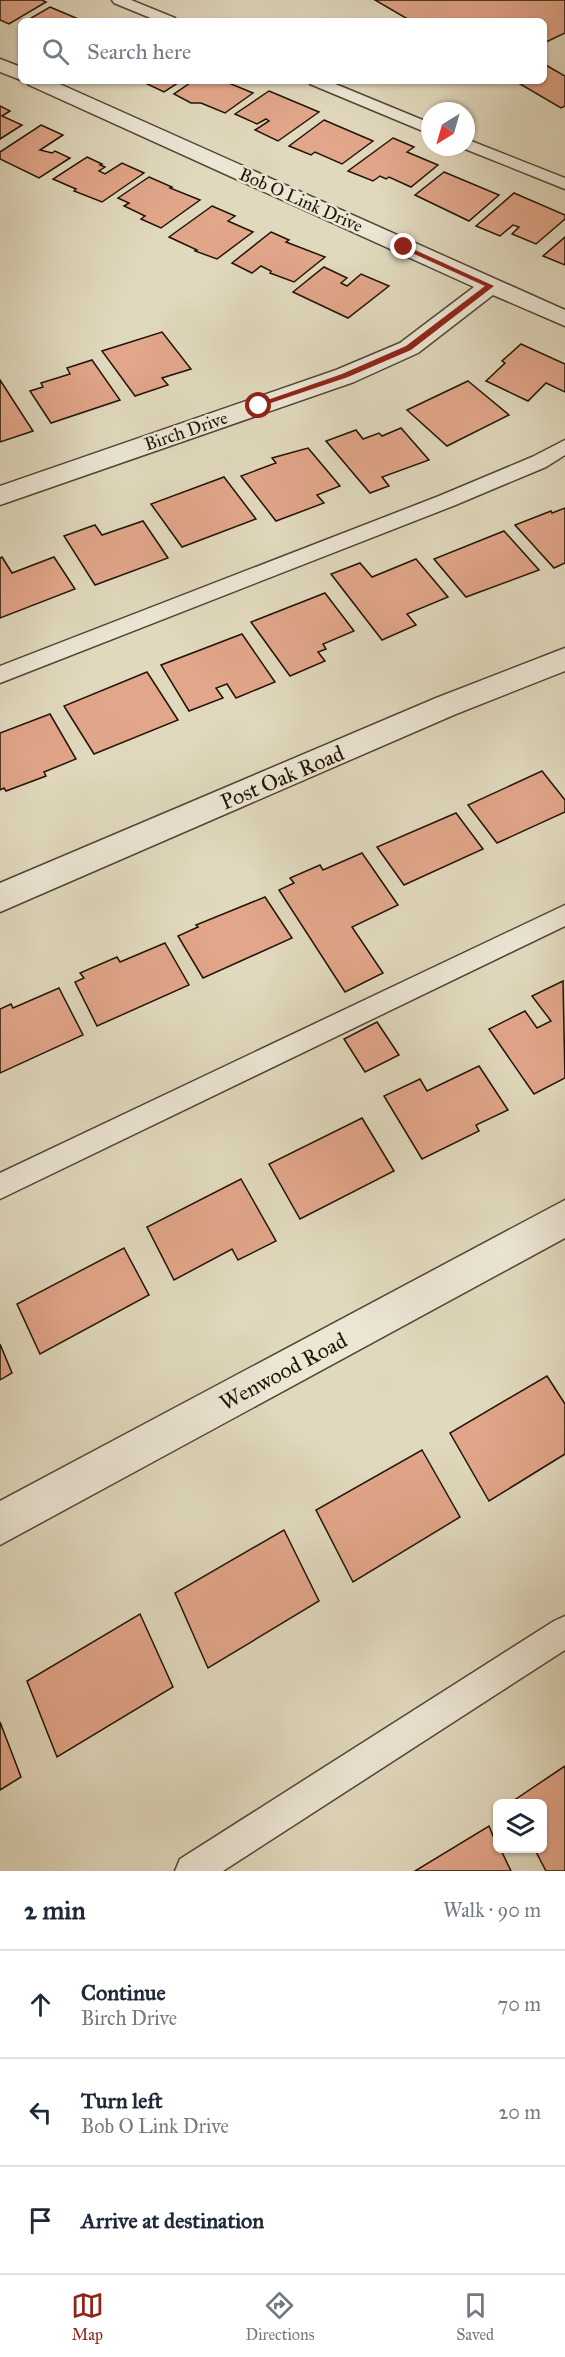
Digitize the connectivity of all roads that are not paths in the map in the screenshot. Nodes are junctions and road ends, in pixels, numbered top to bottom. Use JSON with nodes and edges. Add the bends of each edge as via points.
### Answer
{"nodes":[{"id":1,"x":119,"y":0,"type":"edge"},
{"id":2,"x":163,"y":18,"type":"edge"},
{"id":3,"x":0,"y":65,"type":"edge"},
{"id":4,"x":18,"y":73,"type":"edge"},
{"id":5,"x":43,"y":84,"type":"edge"},
{"id":6,"x":322,"y":84,"type":"edge"},
{"id":7,"x":421,"y":125,"type":"edge"},
{"id":8,"x":475,"y":148,"type":"edge"},
{"id":9,"x":565,"y":184,"type":"edge"},
{"id":10,"x":490,"y":286,"type":"junction"},
{"id":11,"x":565,"y":319,"type":"edge"},
{"id":12,"x":565,"y":446,"type":"edge"},
{"id":13,"x":0,"y":496,"type":"edge"},
{"id":14,"x":565,"y":659,"type":"edge"},
{"id":15,"x":0,"y":675,"type":"edge"},
{"id":16,"x":0,"y":898,"type":"edge"},
{"id":17,"x":565,"y":915,"type":"edge"},
{"id":18,"x":0,"y":1186,"type":"edge"},
{"id":19,"x":565,"y":1218,"type":"edge"},
{"id":20,"x":0,"y":1524,"type":"edge"},
{"id":21,"x":565,"y":1632,"type":"edge"},
{"id":22,"x":192,"y":1871,"type":"edge"}],
"edges":[{"from":1,"to":2,"type":"lane"},
{"from":3,"to":4,"type":"street"},
{"from":5,"to":10,"type":"street","name":"Bob O Link Drive"},
{"from":6,"to":7,"type":"lane"},
{"from":8,"to":9,"type":"lane"},
{"from":10,"to":11,"type":"street","name":"Bob O Link Drive"},
{"from":10,"to":13,"type":"street","name":"Birch Drive","via":[[409,348],[345,376]]},
{"from":12,"to":15,"type":"lane","via":[[539,462],[446,501]]},
{"from":14,"to":16,"type":"street","name":"Post Oak Road","via":[[446,706]]},
{"from":17,"to":18,"type":"lane"},
{"from":19,"to":20,"type":"street","name":"Wenwood Road"},
{"from":21,"to":22,"type":"lane"}]}
